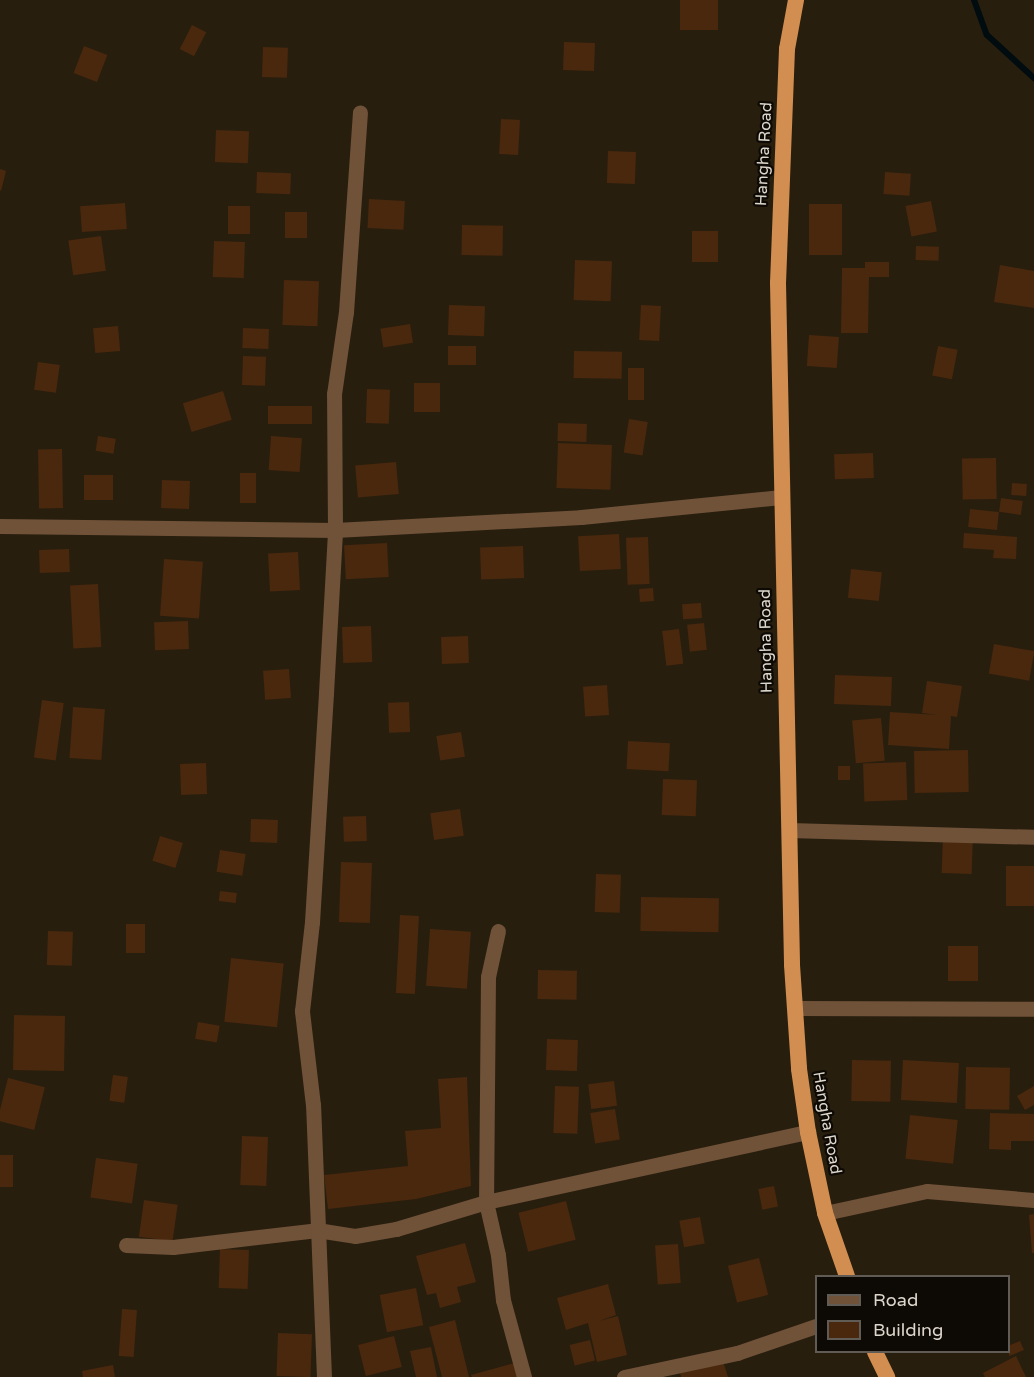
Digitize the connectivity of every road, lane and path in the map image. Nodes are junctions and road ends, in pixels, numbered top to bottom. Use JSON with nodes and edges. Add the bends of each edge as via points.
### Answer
{"nodes":[{"id":1,"x":796,"y":0,"type":"edge"},
{"id":2,"x":360,"y":112,"type":"dead end"},
{"id":3,"x":781,"y":497,"type":"junction"},
{"id":4,"x":0,"y":526,"type":"edge"},
{"id":5,"x":334,"y":530,"type":"junction"},
{"id":6,"x":789,"y":830,"type":"junction"},
{"id":7,"x":1034,"y":837,"type":"edge"},
{"id":8,"x":498,"y":931,"type":"dead end"},
{"id":9,"x":795,"y":1008,"type":"junction"},
{"id":10,"x":1034,"y":1009,"type":"edge"},
{"id":11,"x":808,"y":1132,"type":"junction"},
{"id":12,"x":1034,"y":1200,"type":"edge"},
{"id":13,"x":486,"y":1202,"type":"junction"},
{"id":14,"x":825,"y":1213,"type":"junction"},
{"id":15,"x":317,"y":1230,"type":"junction"},
{"id":16,"x":126,"y":1245,"type":"dead end"},
{"id":17,"x":847,"y":1275,"type":"edge"},
{"id":18,"x":815,"y":1326,"type":"edge"},
{"id":19,"x":875,"y":1353,"type":"edge"},
{"id":20,"x":324,"y":1377,"type":"edge"},
{"id":21,"x":524,"y":1377,"type":"edge"},
{"id":22,"x":624,"y":1377,"type":"edge"},
{"id":23,"x":887,"y":1377,"type":"edge"}],
"edges":[{"from":1,"to":3,"type":"highway","name":"Hangha Road","via":[[788,49],[778,234]]},
{"from":2,"to":5,"type":"street","via":[[346,312],[334,394]]},
{"from":3,"to":5,"type":"street","via":[[581,517]]},
{"from":3,"to":6,"type":"highway","name":"Hangha Road"},
{"from":4,"to":5,"type":"street"},
{"from":5,"to":15,"type":"street","via":[[313,911],[302,1011],[313,1105]]},
{"from":6,"to":7,"type":"street"},
{"from":6,"to":9,"type":"highway","name":"Hangha Road"},
{"from":8,"to":13,"type":"street","via":[[488,977]]},
{"from":9,"to":10,"type":"street"},
{"from":9,"to":11,"type":"highway","name":"Hangha Road"},
{"from":11,"to":13,"type":"street"},
{"from":11,"to":14,"type":"highway","name":"Hangha Road"},
{"from":12,"to":14,"type":"street","via":[[927,1191]]},
{"from":13,"to":15,"type":"street","via":[[355,1236]]},
{"from":13,"to":21,"type":"street","via":[[503,1299]]},
{"from":14,"to":17,"type":"highway","name":"Hangha Road"},
{"from":15,"to":16,"type":"street","via":[[173,1247]]},
{"from":15,"to":20,"type":"street"},
{"from":18,"to":22,"type":"street","via":[[737,1353]]},
{"from":19,"to":23,"type":"highway"}]}
